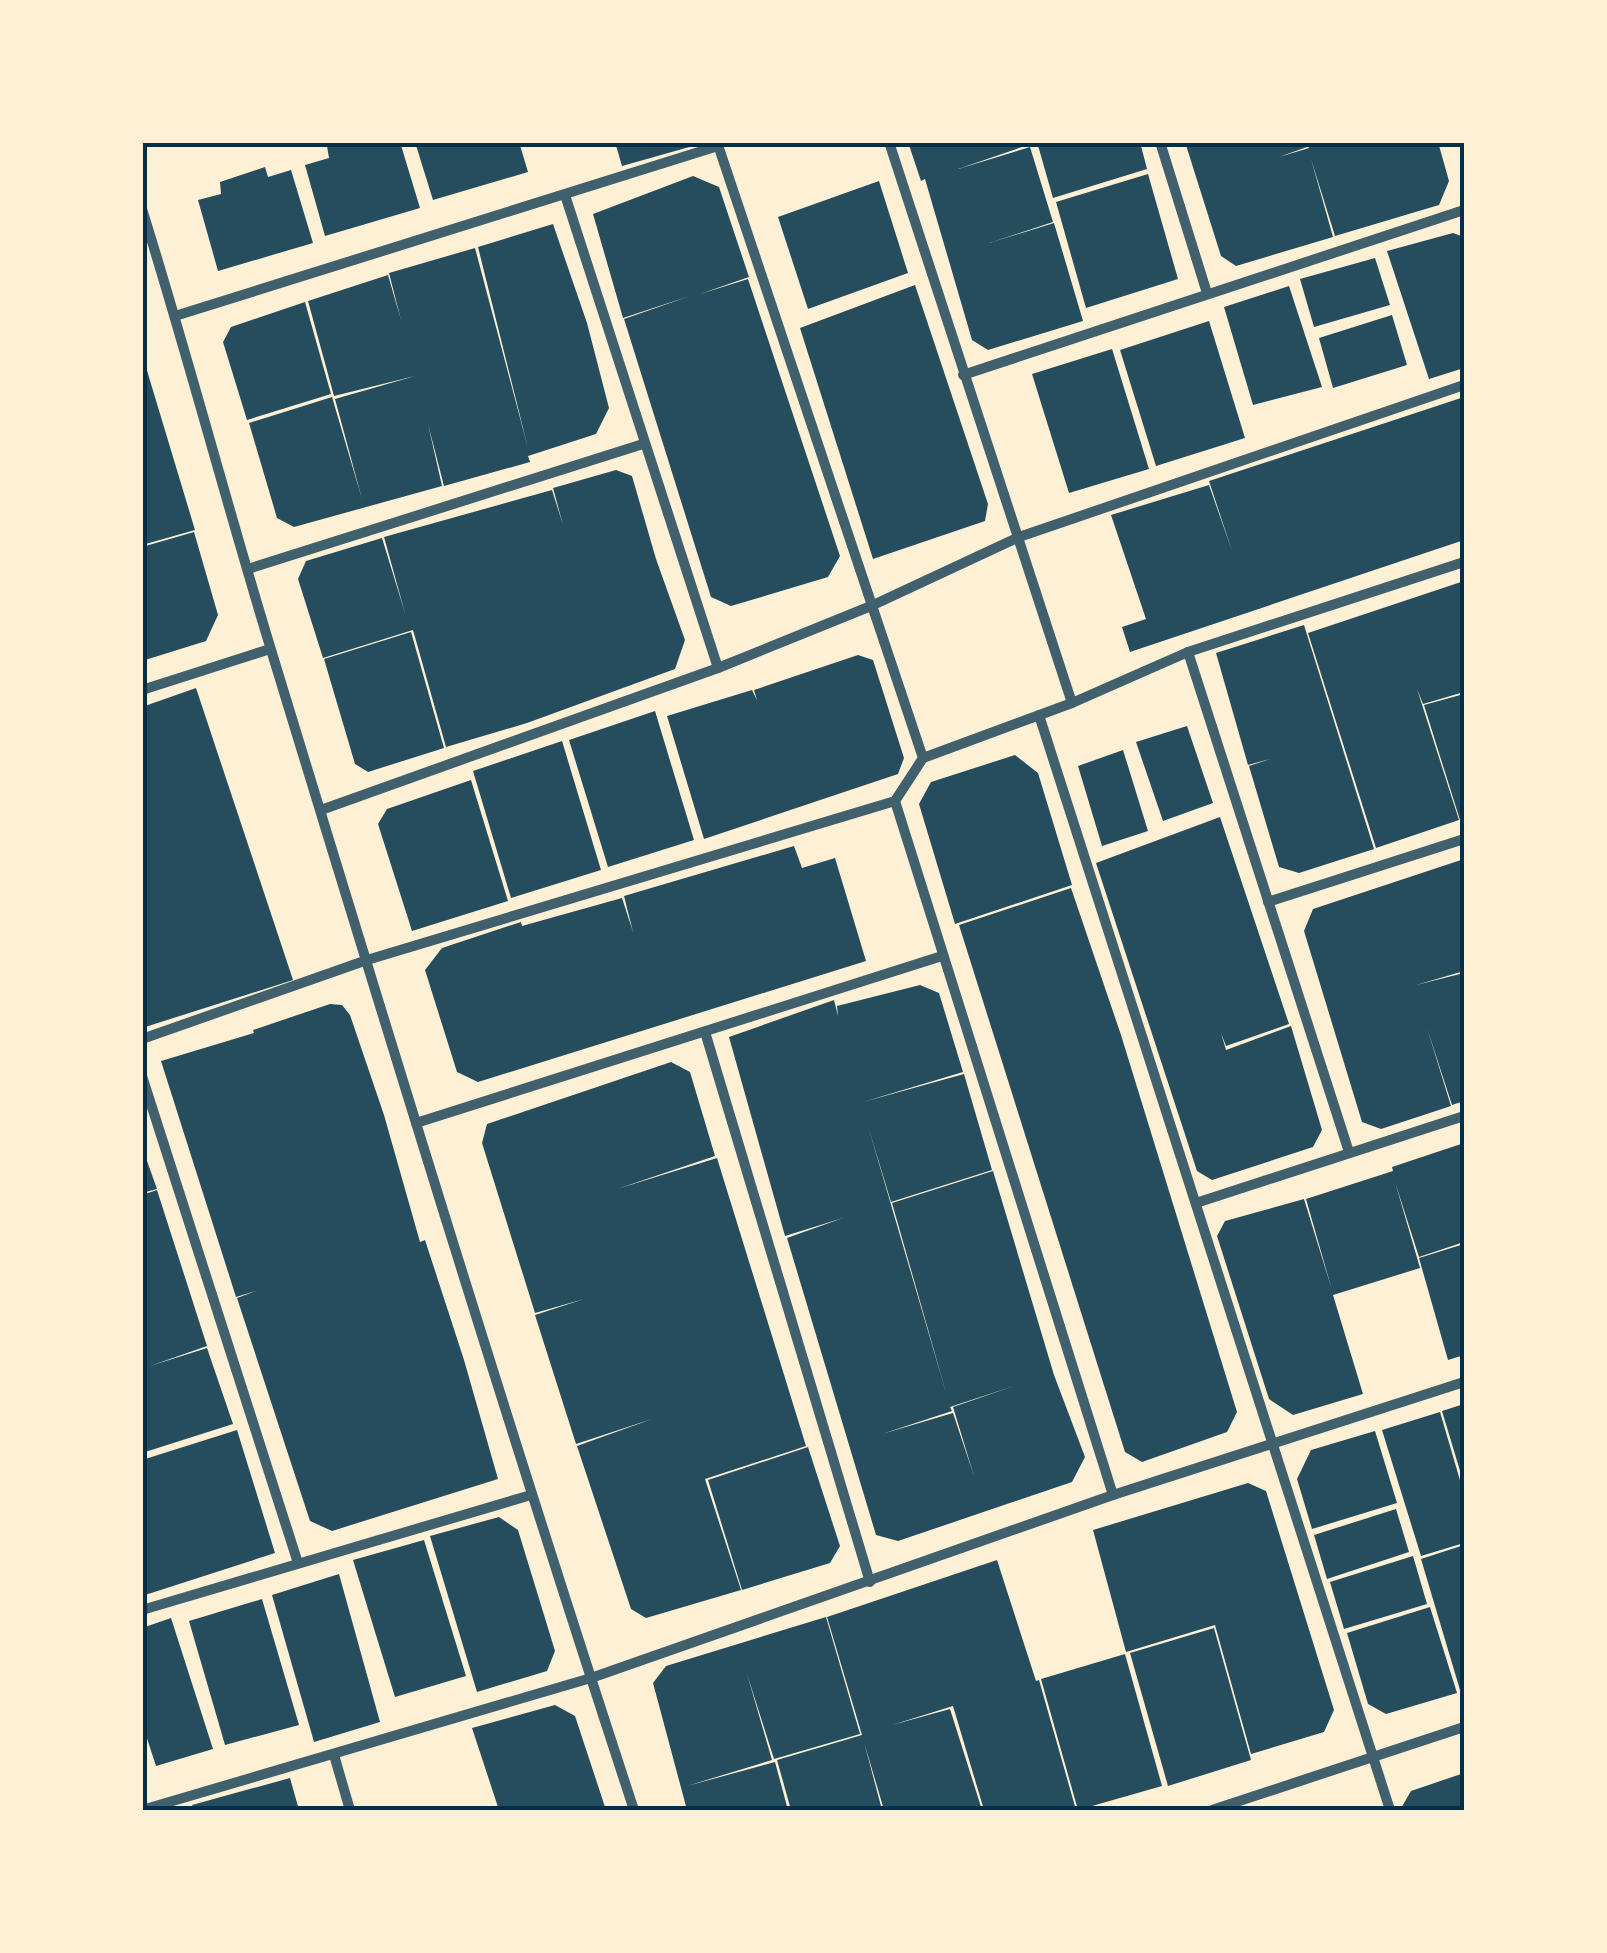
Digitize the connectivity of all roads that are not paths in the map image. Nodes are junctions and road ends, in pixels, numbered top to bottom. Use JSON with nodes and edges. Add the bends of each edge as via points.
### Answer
{"nodes":[{"id":1,"x":889,"y":142,"type":"edge"},
{"id":2,"x":1160,"y":142,"type":"edge"},
{"id":3,"x":717,"y":144,"type":"edge"},
{"id":4,"x":565,"y":194,"type":"junction"},
{"id":5,"x":142,"y":209,"type":"edge"},
{"id":6,"x":1464,"y":210,"type":"edge"},
{"id":7,"x":1207,"y":293,"type":"junction"},
{"id":8,"x":175,"y":316,"type":"junction"},
{"id":9,"x":963,"y":374,"type":"junction"},
{"id":10,"x":1464,"y":385,"type":"edge"},
{"id":11,"x":643,"y":444,"type":"junction"},
{"id":12,"x":1019,"y":537,"type":"junction"},
{"id":13,"x":1464,"y":562,"type":"edge"},
{"id":14,"x":248,"y":569,"type":"junction"},
{"id":15,"x":871,"y":606,"type":"junction"},
{"id":16,"x":270,"y":649,"type":"junction"},
{"id":17,"x":1188,"y":652,"type":"junction"},
{"id":18,"x":718,"y":668,"type":"junction"},
{"id":19,"x":142,"y":690,"type":"edge"},
{"id":20,"x":1072,"y":703,"type":"junction"},
{"id":21,"x":1039,"y":714,"type":"junction"},
{"id":22,"x":924,"y":758,"type":"junction"},
{"id":23,"x":895,"y":802,"type":"junction"},
{"id":24,"x":321,"y":810,"type":"junction"},
{"id":25,"x":1464,"y":839,"type":"edge"},
{"id":26,"x":1268,"y":902,"type":"junction"},
{"id":27,"x":942,"y":956,"type":"junction"},
{"id":28,"x":366,"y":960,"type":"junction"},
{"id":29,"x":706,"y":1032,"type":"junction"},
{"id":30,"x":142,"y":1038,"type":"edge"},
{"id":31,"x":142,"y":1076,"type":"edge"},
{"id":32,"x":1464,"y":1116,"type":"edge"},
{"id":33,"x":416,"y":1123,"type":"junction"},
{"id":34,"x":1349,"y":1152,"type":"junction"},
{"id":35,"x":1196,"y":1203,"type":"junction"},
{"id":36,"x":1464,"y":1382,"type":"edge"},
{"id":37,"x":1274,"y":1444,"type":"junction"},
{"id":38,"x":530,"y":1495,"type":"junction"},
{"id":39,"x":1112,"y":1495,"type":"junction"},
{"id":40,"x":298,"y":1563,"type":"junction"},
{"id":41,"x":870,"y":1582,"type":"junction"},
{"id":42,"x":142,"y":1610,"type":"edge"},
{"id":43,"x":591,"y":1678,"type":"junction"},
{"id":44,"x":1464,"y":1727,"type":"edge"},
{"id":45,"x":334,"y":1755,"type":"junction"},
{"id":46,"x":1373,"y":1758,"type":"junction"},
{"id":47,"x":142,"y":1810,"type":"edge"},
{"id":48,"x":350,"y":1810,"type":"edge"},
{"id":49,"x":634,"y":1810,"type":"edge"},
{"id":50,"x":1212,"y":1810,"type":"edge"},
{"id":51,"x":1390,"y":1810,"type":"edge"}],
"edges":[{"from":1,"to":9,"type":"street"},
{"from":2,"to":7,"type":"street"},
{"from":3,"to":4,"type":"street"},
{"from":3,"to":15,"type":"street"},
{"from":4,"to":8,"type":"street"},
{"from":4,"to":11,"type":"street"},
{"from":5,"to":8,"type":"street"},
{"from":6,"to":7,"type":"street"},
{"from":7,"to":9,"type":"street"},
{"from":8,"to":14,"type":"street"},
{"from":9,"to":12,"type":"street"},
{"from":10,"to":12,"type":"street"},
{"from":11,"to":14,"type":"street"},
{"from":11,"to":18,"type":"street"},
{"from":12,"to":15,"type":"street"},
{"from":12,"to":20,"type":"street"},
{"from":13,"to":17,"type":"street"},
{"from":14,"to":16,"type":"street"},
{"from":15,"to":18,"type":"street"},
{"from":15,"to":22,"type":"street"},
{"from":16,"to":19,"type":"street"},
{"from":16,"to":24,"type":"street"},
{"from":17,"to":20,"type":"street"},
{"from":17,"to":26,"type":"street"},
{"from":18,"to":24,"type":"street"},
{"from":20,"to":21,"type":"street"},
{"from":21,"to":22,"type":"street"},
{"from":21,"to":35,"type":"street"},
{"from":22,"to":23,"type":"street"},
{"from":23,"to":27,"type":"street"},
{"from":23,"to":28,"type":"street"},
{"from":24,"to":28,"type":"street"},
{"from":25,"to":26,"type":"street"},
{"from":26,"to":34,"type":"street"},
{"from":27,"to":29,"type":"street"},
{"from":27,"to":39,"type":"street"},
{"from":28,"to":30,"type":"street"},
{"from":28,"to":33,"type":"street"},
{"from":29,"to":33,"type":"street"},
{"from":29,"to":41,"type":"street"},
{"from":31,"to":40,"type":"street"},
{"from":32,"to":34,"type":"street"},
{"from":33,"to":38,"type":"street"},
{"from":34,"to":35,"type":"street"},
{"from":35,"to":37,"type":"street"},
{"from":36,"to":37,"type":"street"},
{"from":37,"to":39,"type":"street"},
{"from":37,"to":46,"type":"street"},
{"from":38,"to":40,"type":"street"},
{"from":38,"to":43,"type":"street"},
{"from":39,"to":41,"type":"street"},
{"from":40,"to":42,"type":"street"},
{"from":41,"to":43,"type":"street"},
{"from":43,"to":45,"type":"street"},
{"from":43,"to":49,"type":"street"},
{"from":44,"to":46,"type":"street"},
{"from":45,"to":47,"type":"street"},
{"from":45,"to":48,"type":"street"},
{"from":46,"to":50,"type":"street"},
{"from":46,"to":51,"type":"street"}]}
